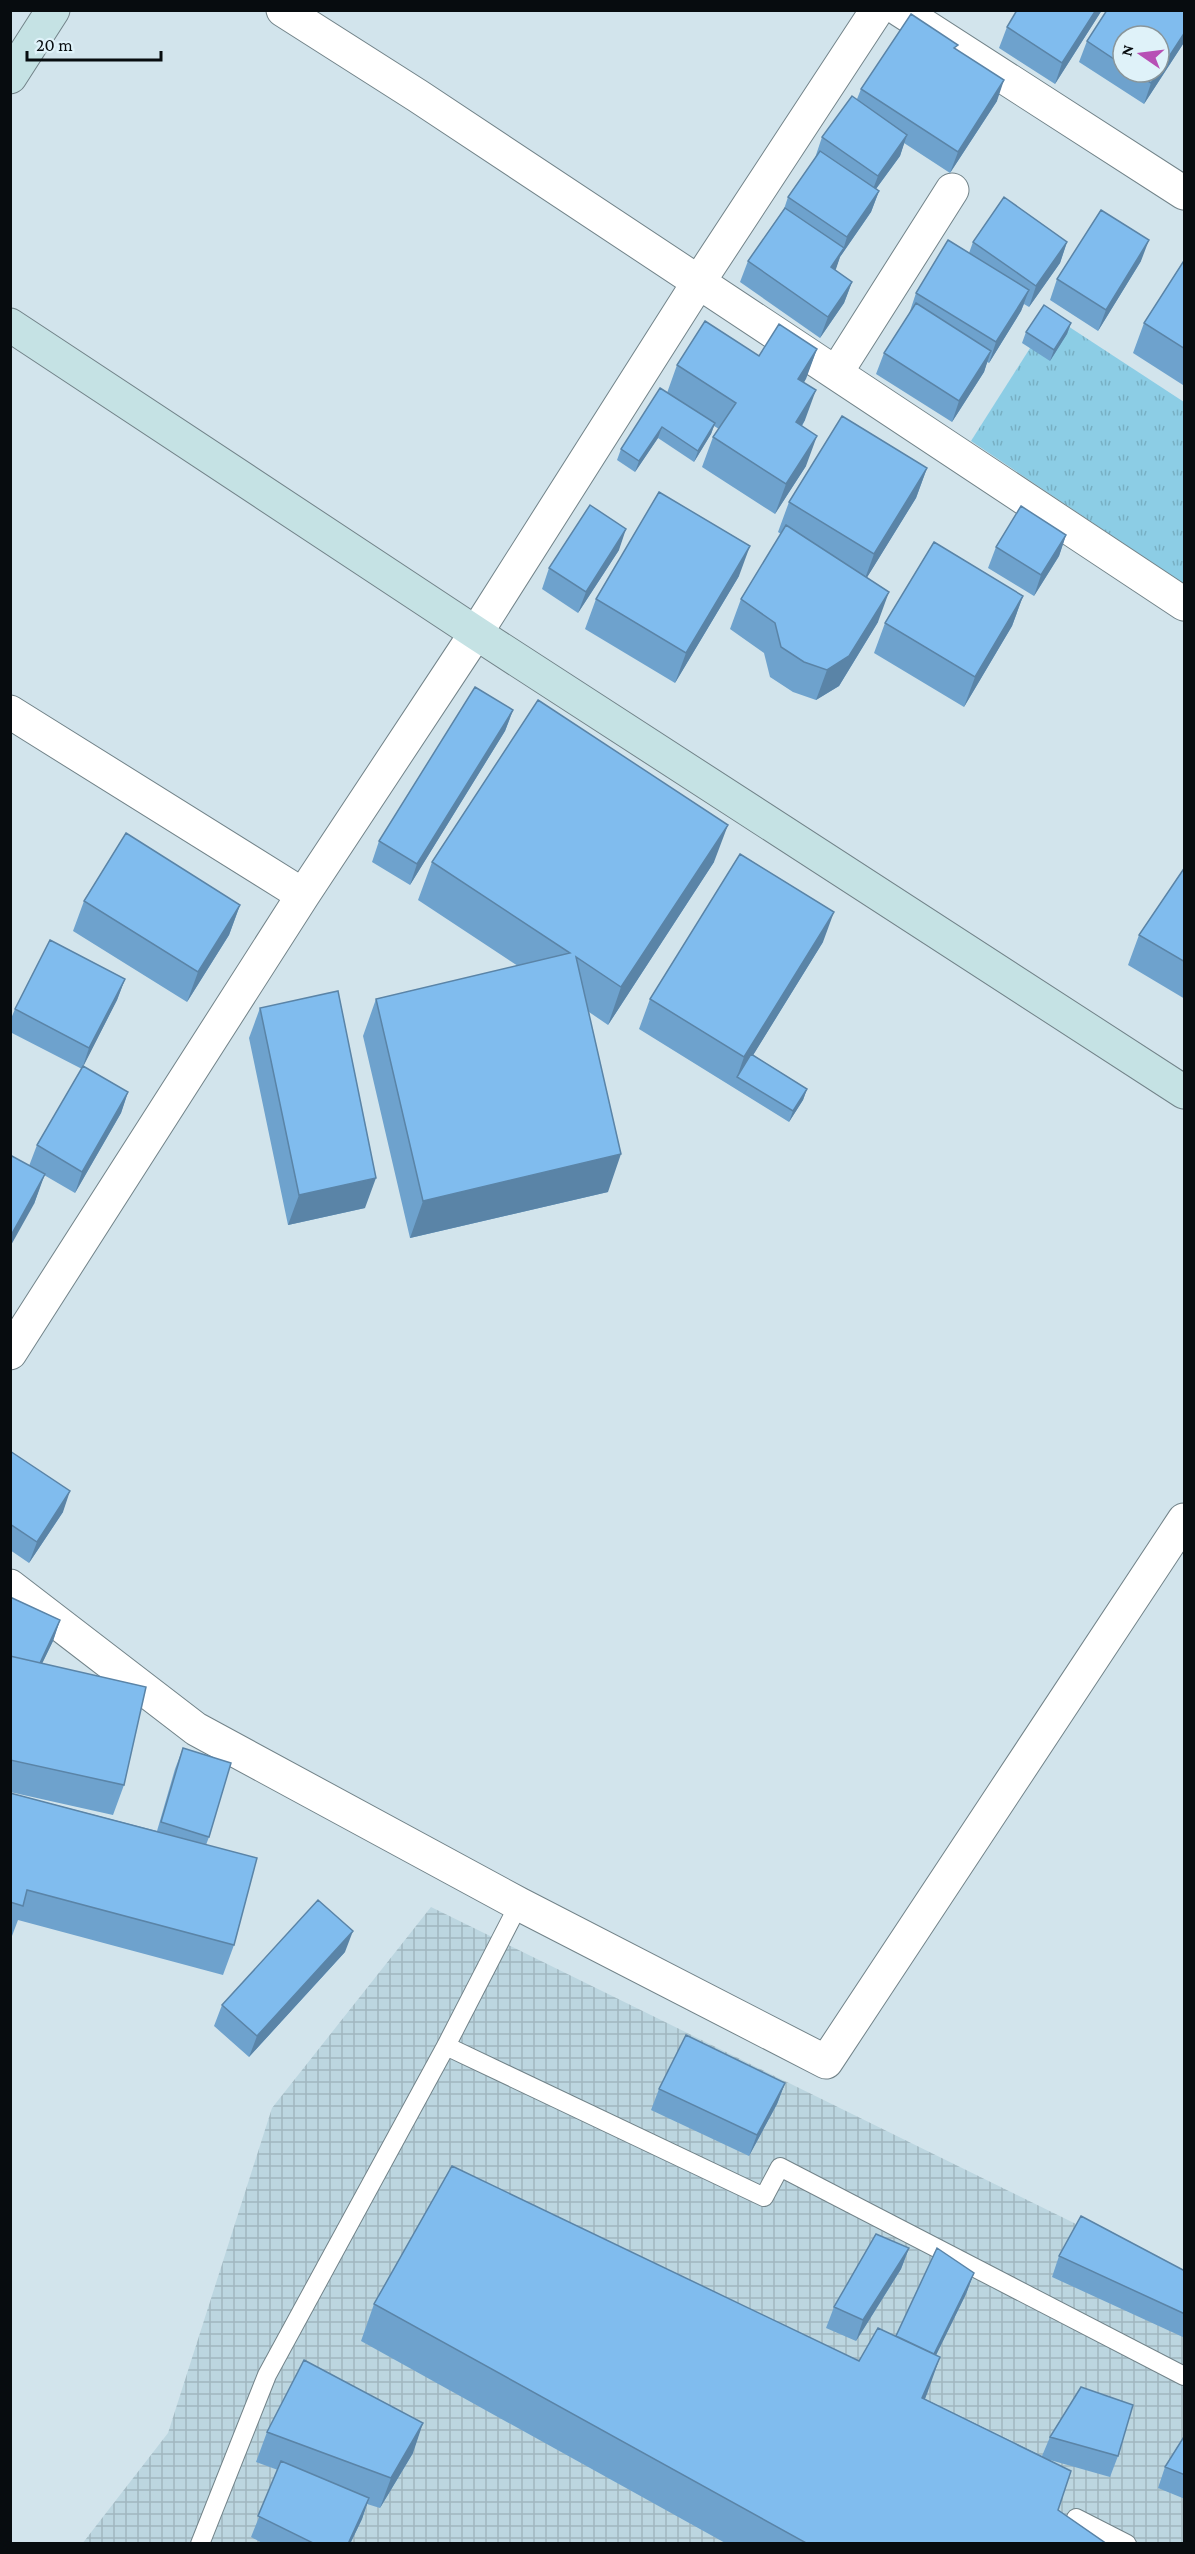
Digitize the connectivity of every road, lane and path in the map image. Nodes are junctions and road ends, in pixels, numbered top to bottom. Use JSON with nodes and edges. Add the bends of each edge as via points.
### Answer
{"nodes":[{"id":1,"x":53,"y":10,"type":"edge"},
{"id":2,"x":283,"y":10,"type":"edge"},
{"id":3,"x":877,"y":10,"type":"edge"},
{"id":4,"x":900,"y":10,"type":"edge"},
{"id":5,"x":10,"y":77,"type":"edge"},
{"id":6,"x":952,"y":190,"type":"dead end"},
{"id":7,"x":1185,"y":193,"type":"edge"},
{"id":8,"x":698,"y":283,"type":"junction"},
{"id":9,"x":10,"y":325,"type":"edge"},
{"id":10,"x":836,"y":373,"type":"junction"},
{"id":11,"x":1185,"y":604,"type":"edge"},
{"id":12,"x":476,"y":633,"type":"junction"},
{"id":13,"x":10,"y":712,"type":"edge"},
{"id":14,"x":303,"y":894,"type":"junction"},
{"id":15,"x":1185,"y":1092,"type":"edge"},
{"id":16,"x":10,"y":1353,"type":"edge"},
{"id":17,"x":1185,"y":1520,"type":"edge"},
{"id":18,"x":10,"y":1586,"type":"edge"},
{"id":19,"x":519,"y":1904,"type":"junction"},
{"id":20,"x":446,"y":2046,"type":"junction"},
{"id":21,"x":1185,"y":2376,"type":"edge"},
{"id":22,"x":1076,"y":2518,"type":"dead end"},
{"id":23,"x":200,"y":2544,"type":"edge"},
{"id":24,"x":1127,"y":2544,"type":"edge"}],
"edges":[{"from":1,"to":5,"type":"street"},
{"from":2,"to":8,"type":"street"},
{"from":3,"to":8,"type":"street"},
{"from":4,"to":7,"type":"street"},
{"from":6,"to":10,"type":"street"},
{"from":8,"to":10,"type":"street"},
{"from":8,"to":12,"type":"street"},
{"from":9,"to":12,"type":"street"},
{"from":10,"to":11,"type":"street"},
{"from":12,"to":14,"type":"street"},
{"from":12,"to":15,"type":"street"},
{"from":13,"to":14,"type":"street"},
{"from":14,"to":16,"type":"street"},
{"from":17,"to":19,"type":"street","via":[[826,2062]]},
{"from":18,"to":19,"type":"street","via":[[196,1729]]},
{"from":19,"to":20,"type":"lane"},
{"from":20,"to":21,"type":"lane","via":[[764,2197],[780,2167]]},
{"from":20,"to":23,"type":"lane","via":[[267,2375]]},
{"from":22,"to":24,"type":"lane"}]}
